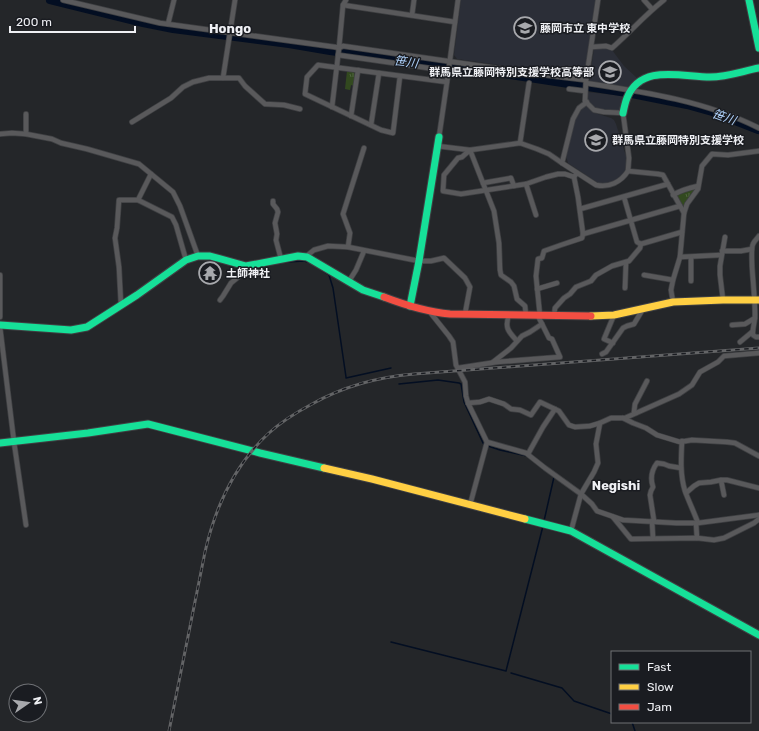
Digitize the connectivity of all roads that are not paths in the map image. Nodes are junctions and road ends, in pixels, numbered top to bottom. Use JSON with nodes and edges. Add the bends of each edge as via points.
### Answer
{"nodes":[{"id":1,"x":63,"y":0,"type":"edge"},
{"id":2,"x":174,"y":0,"type":"edge"},
{"id":3,"x":235,"y":0,"type":"edge"},
{"id":4,"x":346,"y":0,"type":"edge"},
{"id":5,"x":414,"y":0,"type":"edge"},
{"id":6,"x":458,"y":0,"type":"edge"},
{"id":7,"x":598,"y":0,"type":"edge"},
{"id":8,"x":644,"y":0,"type":"edge"},
{"id":9,"x":664,"y":0,"type":"edge"},
{"id":10,"x":749,"y":0,"type":"edge"},
{"id":11,"x":78,"y":2,"type":"edge"},
{"id":12,"x":343,"y":5,"type":"junction"},
{"id":13,"x":652,"y":9,"type":"junction"},
{"id":14,"x":412,"y":15,"type":"junction"},
{"id":15,"x":455,"y":22,"type":"junction"},
{"id":16,"x":168,"y":24,"type":"junction"},
{"id":17,"x":230,"y":35,"type":"junction"},
{"id":18,"x":592,"y":47,"type":"junction"},
{"id":19,"x":759,"y":48,"type":"edge"},
{"id":20,"x":338,"y":52,"type":"junction"},
{"id":21,"x":449,"y":67,"type":"junction"},
{"id":22,"x":337,"y":68,"type":"junction"},
{"id":23,"x":759,"y":68,"type":"edge"},
{"id":24,"x":358,"y":70,"type":"junction"},
{"id":25,"x":379,"y":73,"type":"junction"},
{"id":26,"x":400,"y":76,"type":"junction"},
{"id":27,"x":223,"y":78,"type":"junction"},
{"id":28,"x":448,"y":82,"type":"junction"},
{"id":29,"x":586,"y":82,"type":"junction"},
{"id":30,"x":529,"y":83,"type":"dead end"},
{"id":31,"x":569,"y":89,"type":"dead end"},
{"id":32,"x":586,"y":91,"type":"junction"},
{"id":33,"x":630,"y":92,"type":"junction"},
{"id":34,"x":587,"y":102,"type":"junction"},
{"id":35,"x":332,"y":107,"type":"junction"},
{"id":36,"x":300,"y":109,"type":"dead end"},
{"id":37,"x":26,"y":114,"type":"dead end"},
{"id":38,"x":623,"y":114,"type":"junction"},
{"id":39,"x":351,"y":116,"type":"junction"},
{"id":40,"x":132,"y":122,"type":"dead end"},
{"id":41,"x":371,"y":125,"type":"junction"},
{"id":42,"x":759,"y":128,"type":"edge"},
{"id":43,"x":0,"y":134,"type":"edge"},
{"id":44,"x":26,"y":134,"type":"junction"},
{"id":45,"x":439,"y":136,"type":"joint"},
{"id":46,"x":520,"y":143,"type":"junction"},
{"id":47,"x":437,"y":146,"type":"junction"},
{"id":48,"x":364,"y":148,"type":"dead end"},
{"id":49,"x":470,"y":150,"type":"junction"},
{"id":50,"x":759,"y":151,"type":"edge"},
{"id":51,"x":562,"y":163,"type":"junction"},
{"id":52,"x":628,"y":171,"type":"junction"},
{"id":53,"x":151,"y":174,"type":"junction"},
{"id":54,"x":576,"y":175,"type":"junction"},
{"id":55,"x":483,"y":183,"type":"junction"},
{"id":56,"x":526,"y":184,"type":"junction"},
{"id":57,"x":668,"y":184,"type":"junction"},
{"id":58,"x":514,"y":186,"type":"junction"},
{"id":59,"x":698,"y":186,"type":"junction"},
{"id":60,"x":485,"y":191,"type":"junction"},
{"id":61,"x":673,"y":195,"type":"junction"},
{"id":62,"x":624,"y":197,"type":"junction"},
{"id":63,"x":138,"y":200,"type":"junction"},
{"id":64,"x":273,"y":201,"type":"dead end"},
{"id":65,"x":680,"y":206,"type":"junction"},
{"id":66,"x":580,"y":209,"type":"junction"},
{"id":67,"x":684,"y":213,"type":"junction"},
{"id":68,"x":536,"y":215,"type":"dead end"},
{"id":69,"x":630,"y":220,"type":"junction"},
{"id":70,"x":682,"y":232,"type":"junction"},
{"id":71,"x":583,"y":234,"type":"junction"},
{"id":72,"x":759,"y":236,"type":"edge"},
{"id":73,"x":724,"y":237,"type":"dead end"},
{"id":74,"x":641,"y":244,"type":"junction"},
{"id":75,"x":348,"y":247,"type":"junction"},
{"id":76,"x":752,"y":249,"type":"junction"},
{"id":77,"x":364,"y":251,"type":"junction"},
{"id":78,"x":721,"y":253,"type":"junction"},
{"id":79,"x":198,"y":256,"type":"junction"},
{"id":80,"x":307,"y":257,"type":"junction"},
{"id":81,"x":680,"y":257,"type":"junction"},
{"id":82,"x":691,"y":257,"type":"junction"},
{"id":83,"x":281,"y":259,"type":"junction"},
{"id":84,"x":186,"y":260,"type":"junction"},
{"id":85,"x":419,"y":261,"type":"junction"},
{"id":86,"x":626,"y":262,"type":"junction"},
{"id":87,"x":246,"y":266,"type":"junction"},
{"id":88,"x":0,"y":275,"type":"edge"},
{"id":89,"x":644,"y":275,"type":"dead end"},
{"id":90,"x":673,"y":280,"type":"junction"},
{"id":91,"x":349,"y":281,"type":"junction"},
{"id":92,"x":691,"y":281,"type":"dead end"},
{"id":93,"x":557,"y":282,"type":"dead end"},
{"id":94,"x":537,"y":288,"type":"junction"},
{"id":95,"x":625,"y":288,"type":"dead end"},
{"id":96,"x":759,"y":291,"type":"edge"},
{"id":97,"x":756,"y":299,"type":"edge"},
{"id":98,"x":220,"y":300,"type":"dead end"},
{"id":99,"x":723,"y":300,"type":"junction"},
{"id":100,"x":673,"y":302,"type":"junction"},
{"id":101,"x":121,"y":305,"type":"junction"},
{"id":102,"x":410,"y":306,"type":"junction"},
{"id":103,"x":643,"y":309,"type":"junction"},
{"id":104,"x":428,"y":311,"type":"junction"},
{"id":105,"x":465,"y":314,"type":"junction"},
{"id":106,"x":509,"y":315,"type":"junction"},
{"id":107,"x":614,"y":315,"type":"junction"},
{"id":108,"x":526,"y":316,"type":"junction"},
{"id":109,"x":539,"y":316,"type":"junction"},
{"id":110,"x":554,"y":316,"type":"junction"},
{"id":111,"x":0,"y":317,"type":"edge"},
{"id":112,"x":755,"y":318,"type":"junction"},
{"id":113,"x":542,"y":324,"type":"junction"},
{"id":114,"x":732,"y":325,"type":"dead end"},
{"id":115,"x":0,"y":326,"type":"edge"},
{"id":116,"x":752,"y":332,"type":"junction"},
{"id":117,"x":759,"y":337,"type":"edge"},
{"id":118,"x":517,"y":341,"type":"junction"},
{"id":119,"x":740,"y":342,"type":"dead end"},
{"id":120,"x":613,"y":343,"type":"junction"},
{"id":121,"x":759,"y":353,"type":"edge"},
{"id":122,"x":602,"y":354,"type":"dead end"},
{"id":123,"x":493,"y":362,"type":"junction"},
{"id":124,"x":458,"y":368,"type":"junction"},
{"id":125,"x":647,"y":381,"type":"dead end"},
{"id":126,"x":468,"y":403,"type":"junction"},
{"id":127,"x":555,"y":409,"type":"junction"},
{"id":128,"x":636,"y":413,"type":"junction"},
{"id":129,"x":623,"y":418,"type":"junction"},
{"id":130,"x":600,"y":423,"type":"junction"},
{"id":131,"x":682,"y":441,"type":"junction"},
{"id":132,"x":14,"y":442,"type":"junction"},
{"id":133,"x":487,"y":442,"type":"junction"},
{"id":134,"x":0,"y":443,"type":"edge"},
{"id":135,"x":528,"y":454,"type":"junction"},
{"id":136,"x":759,"y":456,"type":"edge"},
{"id":137,"x":681,"y":468,"type":"junction"},
{"id":138,"x":721,"y":480,"type":"junction"},
{"id":139,"x":759,"y":488,"type":"edge"},
{"id":140,"x":686,"y":493,"type":"junction"},
{"id":141,"x":581,"y":494,"type":"junction"},
{"id":142,"x":724,"y":495,"type":"dead end"},
{"id":143,"x":470,"y":505,"type":"junction"},
{"id":144,"x":759,"y":514,"type":"edge"},
{"id":145,"x":613,"y":517,"type":"junction"},
{"id":146,"x":759,"y":519,"type":"edge"},
{"id":147,"x":653,"y":521,"type":"junction"},
{"id":148,"x":697,"y":523,"type":"junction"},
{"id":149,"x":26,"y":526,"type":"dead end"},
{"id":150,"x":571,"y":530,"type":"junction"},
{"id":151,"x":653,"y":538,"type":"junction"},
{"id":152,"x":697,"y":538,"type":"junction"},
{"id":153,"x":759,"y":635,"type":"edge"}],
"edges":[{"from":1,"to":11,"type":"street"},
{"from":2,"to":16,"type":"street"},
{"from":3,"to":17,"type":"street"},
{"from":4,"to":12,"type":"street"},
{"from":5,"to":14,"type":"street"},
{"from":6,"to":15,"type":"street"},
{"from":7,"to":18,"type":"street"},
{"from":8,"to":13,"type":"street"},
{"from":9,"to":13,"type":"street"},
{"from":10,"to":19,"type":"main road"},
{"from":11,"to":16,"type":"street"},
{"from":12,"to":14,"type":"street"},
{"from":12,"to":20,"type":"street"},
{"from":13,"to":18,"type":"street","via":[[612,48]]},
{"from":14,"to":15,"type":"street"},
{"from":15,"to":21,"type":"street"},
{"from":16,"to":17,"type":"street"},
{"from":17,"to":20,"type":"street"},
{"from":17,"to":27,"type":"street"},
{"from":18,"to":29,"type":"street"},
{"from":20,"to":21,"type":"street"},
{"from":20,"to":21,"type":"street","via":[[343,46]]},
{"from":20,"to":22,"type":"street"},
{"from":21,"to":28,"type":"street"},
{"from":21,"to":29,"type":"street"},
{"from":22,"to":24,"type":"street"},
{"from":22,"to":35,"type":"street"},
{"from":22,"to":35,"type":"street","via":[[318,65],[307,78],[305,94]]},
{"from":23,"to":33,"type":"main road","via":[[711,77],[654,75],[643,79]]},
{"from":24,"to":25,"type":"street"},
{"from":24,"to":39,"type":"street"},
{"from":25,"to":26,"type":"street"},
{"from":25,"to":41,"type":"street"},
{"from":26,"to":28,"type":"street"},
{"from":26,"to":41,"type":"street","via":[[393,133]]},
{"from":27,"to":36,"type":"street","via":[[239,78],[265,104]]},
{"from":27,"to":40,"type":"street","via":[[193,82]]},
{"from":28,"to":45,"type":"street"},
{"from":29,"to":32,"type":"street"},
{"from":29,"to":33,"type":"street"},
{"from":30,"to":46,"type":"street"},
{"from":31,"to":32,"type":"street"},
{"from":32,"to":34,"type":"street"},
{"from":33,"to":38,"type":"main road"},
{"from":33,"to":42,"type":"street","via":[[659,95],[709,108]]},
{"from":34,"to":38,"type":"street","via":[[599,112]]},
{"from":34,"to":51,"type":"street","via":[[579,108],[573,119]]},
{"from":35,"to":39,"type":"street"},
{"from":37,"to":44,"type":"street"},
{"from":38,"to":52,"type":"street","via":[[629,158]]},
{"from":39,"to":41,"type":"street"},
{"from":43,"to":44,"type":"street"},
{"from":44,"to":53,"type":"street","via":[[139,164]]},
{"from":45,"to":47,"type":"main road"},
{"from":46,"to":49,"type":"street"},
{"from":46,"to":51,"type":"street","via":[[549,154]]},
{"from":47,"to":49,"type":"street"},
{"from":47,"to":85,"type":"main road"},
{"from":48,"to":75,"type":"street","via":[[343,214],[350,233]]},
{"from":49,"to":55,"type":"street"},
{"from":49,"to":60,"type":"street","via":[[458,158],[444,175],[443,190],[461,194]]},
{"from":50,"to":59,"type":"street","via":[[728,155],[712,154],[702,166]]},
{"from":51,"to":54,"type":"street"},
{"from":52,"to":54,"type":"street","via":[[611,186],[596,185]]},
{"from":52,"to":57,"type":"street","via":[[658,174],[663,176]]},
{"from":53,"to":63,"type":"street"},
{"from":53,"to":79,"type":"street","via":[[173,192]]},
{"from":54,"to":56,"type":"street","via":[[558,174]]},
{"from":54,"to":66,"type":"street"},
{"from":55,"to":58,"type":"street","via":[[512,178]]},
{"from":55,"to":60,"type":"street"},
{"from":56,"to":58,"type":"street"},
{"from":56,"to":68,"type":"street"},
{"from":57,"to":61,"type":"street"},
{"from":57,"to":62,"type":"street"},
{"from":58,"to":60,"type":"street"},
{"from":59,"to":61,"type":"street"},
{"from":59,"to":67,"type":"street"},
{"from":60,"to":108,"type":"street","via":[[494,211],[501,275],[514,286],[517,299],[525,306]]},
{"from":61,"to":65,"type":"street"},
{"from":62,"to":66,"type":"street"},
{"from":62,"to":69,"type":"street"},
{"from":63,"to":84,"type":"street","via":[[172,217]]},
{"from":63,"to":101,"type":"street","via":[[118,200],[115,238]]},
{"from":64,"to":83,"type":"street","via":[[278,212],[275,223],[276,240]]},
{"from":65,"to":67,"type":"street"},
{"from":65,"to":69,"type":"street"},
{"from":66,"to":71,"type":"street"},
{"from":67,"to":70,"type":"street"},
{"from":69,"to":71,"type":"street"},
{"from":69,"to":74,"type":"street","via":[[637,242]]},
{"from":70,"to":74,"type":"street"},
{"from":70,"to":81,"type":"street"},
{"from":71,"to":94,"type":"street","via":[[582,238],[544,252],[542,258],[538,259]]},
{"from":72,"to":76,"type":"street"},
{"from":73,"to":78,"type":"street"},
{"from":74,"to":86,"type":"street"},
{"from":75,"to":77,"type":"street"},
{"from":75,"to":80,"type":"street","via":[[328,246],[314,250]]},
{"from":76,"to":78,"type":"street"},
{"from":76,"to":97,"type":"street"},
{"from":77,"to":85,"type":"street"},
{"from":77,"to":91,"type":"street"},
{"from":78,"to":82,"type":"street"},
{"from":78,"to":99,"type":"street"},
{"from":79,"to":84,"type":"main road"},
{"from":79,"to":87,"type":"main road","via":[[210,256]]},
{"from":80,"to":83,"type":"main road"},
{"from":80,"to":91,"type":"main road"},
{"from":81,"to":82,"type":"street"},
{"from":81,"to":90,"type":"street"},
{"from":82,"to":92,"type":"street"},
{"from":83,"to":87,"type":"main road"},
{"from":84,"to":101,"type":"main road"},
{"from":85,"to":102,"type":"main road"},
{"from":85,"to":105,"type":"street","via":[[444,258],[465,278],[470,287]]},
{"from":86,"to":95,"type":"street"},
{"from":86,"to":110,"type":"street","via":[[612,266],[591,281],[576,287],[555,308]]},
{"from":87,"to":98,"type":"street"},
{"from":88,"to":111,"type":"street"},
{"from":89,"to":90,"type":"street"},
{"from":90,"to":100,"type":"street"},
{"from":91,"to":102,"type":"main road","via":[[363,290]]},
{"from":93,"to":94,"type":"street"},
{"from":94,"to":109,"type":"street"},
{"from":96,"to":97,"type":"street"},
{"from":97,"to":99,"type":"main road"},
{"from":97,"to":112,"type":"street"},
{"from":99,"to":100,"type":"main road"},
{"from":100,"to":103,"type":"main road"},
{"from":101,"to":115,"type":"main road","via":[[87,327],[75,330]]},
{"from":102,"to":104,"type":"main road"},
{"from":103,"to":107,"type":"main road"},
{"from":103,"to":120,"type":"street","via":[[634,324],[623,328]]},
{"from":104,"to":105,"type":"main road"},
{"from":104,"to":124,"type":"street","via":[[453,342]]},
{"from":105,"to":106,"type":"main road"},
{"from":106,"to":108,"type":"main road"},
{"from":106,"to":118,"type":"street","via":[[508,331]]},
{"from":107,"to":110,"type":"main road"},
{"from":107,"to":120,"type":"street","via":[[604,339]]},
{"from":108,"to":109,"type":"main road"},
{"from":109,"to":110,"type":"main road"},
{"from":109,"to":113,"type":"street"},
{"from":112,"to":114,"type":"street","via":[[745,324]]},
{"from":112,"to":116,"type":"street"},
{"from":113,"to":118,"type":"street"},
{"from":113,"to":123,"type":"street","via":[[560,357]]},
{"from":115,"to":132,"type":"street"},
{"from":116,"to":117,"type":"street"},
{"from":116,"to":119,"type":"street"},
{"from":118,"to":123,"type":"street"},
{"from":120,"to":122,"type":"street"},
{"from":121,"to":128,"type":"street","via":[[724,356],[700,372],[692,385],[679,394]]},
{"from":123,"to":124,"type":"street"},
{"from":124,"to":126,"type":"street","via":[[465,382]]},
{"from":125,"to":128,"type":"street","via":[[635,404]]},
{"from":126,"to":127,"type":"street","via":[[489,399],[504,404],[511,410],[520,410],[531,415],[540,402]]},
{"from":126,"to":133,"type":"street"},
{"from":127,"to":130,"type":"street","via":[[569,425],[575,427]]},
{"from":127,"to":135,"type":"street"},
{"from":128,"to":129,"type":"street"},
{"from":129,"to":130,"type":"street","via":[[611,418]]},
{"from":129,"to":131,"type":"street","via":[[657,435]]},
{"from":130,"to":141,"type":"street","via":[[596,444],[598,463]]},
{"from":131,"to":136,"type":"street","via":[[727,442]]},
{"from":131,"to":137,"type":"street"},
{"from":132,"to":134,"type":"main road"},
{"from":132,"to":143,"type":"main road","via":[[148,424]]},
{"from":132,"to":149,"type":"street"},
{"from":133,"to":135,"type":"street"},
{"from":133,"to":143,"type":"street"},
{"from":135,"to":141,"type":"street"},
{"from":137,"to":140,"type":"street"},
{"from":137,"to":147,"type":"street","via":[[656,463],[651,478],[653,487],[650,495]]},
{"from":138,"to":139,"type":"street"},
{"from":138,"to":140,"type":"street","via":[[699,483]]},
{"from":138,"to":142,"type":"street"},
{"from":140,"to":148,"type":"street","via":[[694,509]]},
{"from":141,"to":145,"type":"street","via":[[597,510]]},
{"from":141,"to":150,"type":"street"},
{"from":143,"to":150,"type":"main road"},
{"from":144,"to":148,"type":"street"},
{"from":145,"to":147,"type":"street"},
{"from":145,"to":151,"type":"street","via":[[631,539]]},
{"from":146,"to":152,"type":"street","via":[[754,524],[724,538]]},
{"from":147,"to":148,"type":"street"},
{"from":147,"to":151,"type":"street"},
{"from":148,"to":152,"type":"street"},
{"from":150,"to":153,"type":"main road"},
{"from":151,"to":152,"type":"street"}]}
